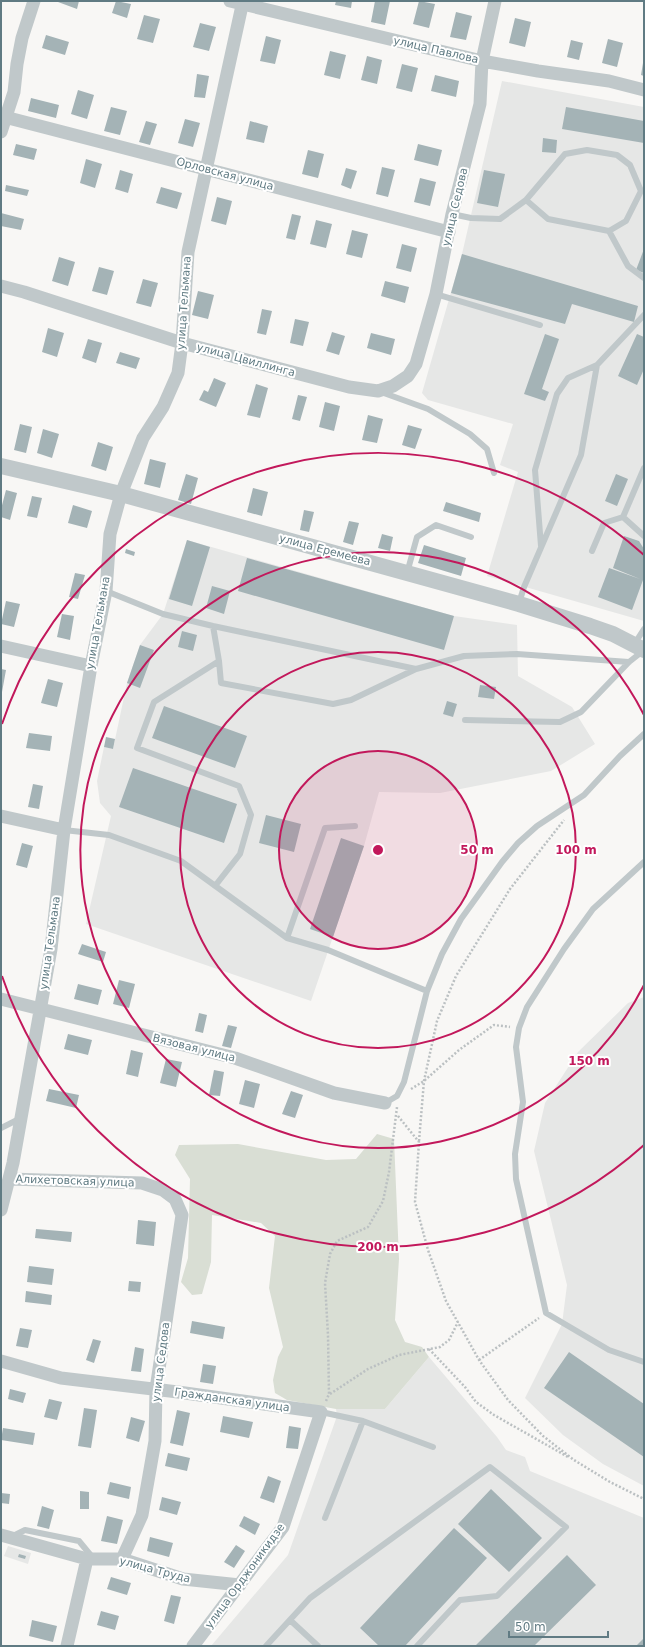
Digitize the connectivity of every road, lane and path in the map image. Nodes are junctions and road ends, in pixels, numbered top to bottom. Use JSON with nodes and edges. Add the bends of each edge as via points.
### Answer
{"nodes":[{"id":1,"x":34,"y":1,"type":"edge"},
{"id":2,"x":495,"y":1,"type":"edge"},
{"id":3,"x":239,"y":2,"type":"edge"},
{"id":4,"x":482,"y":61,"type":"junction"},
{"id":5,"x":644,"y":90,"type":"edge"},
{"id":6,"x":4,"y":117,"type":"edge"},
{"id":7,"x":1,"y":132,"type":"edge"},
{"id":8,"x":207,"y":170,"type":"junction"},
{"id":9,"x":526,"y":200,"type":"junction"},
{"id":10,"x":452,"y":214,"type":"junction"},
{"id":11,"x":609,"y":231,"type":"junction"},
{"id":12,"x":449,"y":232,"type":"junction"},
{"id":13,"x":644,"y":278,"type":"edge"},
{"id":14,"x":1,"y":286,"type":"edge"},
{"id":15,"x":436,"y":294,"type":"junction"},
{"id":16,"x":644,"y":314,"type":"edge"},
{"id":17,"x":540,"y":325,"type":"dead end"},
{"id":18,"x":182,"y":343,"type":"junction"},
{"id":19,"x":597,"y":365,"type":"junction"},
{"id":20,"x":378,"y":391,"type":"junction"},
{"id":21,"x":1,"y":466,"type":"edge"},
{"id":22,"x":644,"y":468,"type":"edge"},
{"id":23,"x":494,"y":473,"type":"dead end"},
{"id":24,"x":121,"y":494,"type":"junction"},
{"id":25,"x":623,"y":517,"type":"junction"},
{"id":26,"x":644,"y":536,"type":"edge"},
{"id":27,"x":470,"y":537,"type":"dead end"},
{"id":28,"x":541,"y":548,"type":"junction"},
{"id":29,"x":592,"y":551,"type":"dead end"},
{"id":30,"x":407,"y":573,"type":"junction"},
{"id":31,"x":106,"y":591,"type":"junction"},
{"id":32,"x":519,"y":604,"type":"junction"},
{"id":33,"x":213,"y":626,"type":"junction"},
{"id":34,"x":644,"y":629,"type":"edge"},
{"id":35,"x":1,"y":646,"type":"edge"},
{"id":36,"x":641,"y":648,"type":"edge"},
{"id":37,"x":219,"y":661,"type":"junction"},
{"id":38,"x":629,"y":662,"type":"junction"},
{"id":39,"x":91,"y":666,"type":"junction"},
{"id":40,"x":416,"y":669,"type":"junction"},
{"id":41,"x":465,"y":720,"type":"dead end"},
{"id":42,"x":644,"y":734,"type":"edge"},
{"id":43,"x":1,"y":816,"type":"edge"},
{"id":44,"x":566,"y":817,"type":"dead end"},
{"id":45,"x":355,"y":826,"type":"dead end"},
{"id":46,"x":64,"y":830,"type":"junction"},
{"id":47,"x":644,"y":862,"type":"edge"},
{"id":48,"x":215,"y":886,"type":"junction"},
{"id":49,"x":287,"y":938,"type":"junction"},
{"id":50,"x":427,"y":991,"type":"junction"},
{"id":51,"x":1,"y":999,"type":"edge"},
{"id":52,"x":40,"y":1009,"type":"junction"},
{"id":53,"x":519,"y":1028,"type":"junction"},
{"id":54,"x":424,"y":1081,"type":"junction"},
{"id":55,"x":397,"y":1096,"type":"junction"},
{"id":56,"x":385,"y":1103,"type":"joint"},
{"id":57,"x":397,"y":1115,"type":"junction"},
{"id":58,"x":21,"y":1118,"type":"junction"},
{"id":59,"x":1,"y":1128,"type":"edge"},
{"id":60,"x":419,"y":1142,"type":"junction"},
{"id":61,"x":7,"y":1163,"type":"edge"},
{"id":62,"x":9,"y":1179,"type":"junction"},
{"id":63,"x":142,"y":1183,"type":"joint"},
{"id":64,"x":1,"y":1210,"type":"edge"},
{"id":65,"x":546,"y":1313,"type":"junction"},
{"id":66,"x":458,"y":1321,"type":"junction"},
{"id":67,"x":429,"y":1349,"type":"junction"},
{"id":68,"x":479,"y":1360,"type":"junction"},
{"id":69,"x":1,"y":1361,"type":"edge"},
{"id":70,"x":644,"y":1362,"type":"edge"},
{"id":71,"x":156,"y":1389,"type":"junction"},
{"id":72,"x":329,"y":1394,"type":"junction"},
{"id":73,"x":321,"y":1412,"type":"junction"},
{"id":74,"x":363,"y":1421,"type":"junction"},
{"id":75,"x":433,"y":1447,"type":"dead end"},
{"id":76,"x":574,"y":1460,"type":"junction"},
{"id":77,"x":644,"y":1499,"type":"edge"},
{"id":78,"x":325,"y":1518,"type":"dead end"},
{"id":79,"x":5,"y":1536,"type":"edge"},
{"id":80,"x":91,"y":1559,"type":"junction"},
{"id":81,"x":122,"y":1559,"type":"junction"},
{"id":82,"x":240,"y":1585,"type":"junction"},
{"id":83,"x":290,"y":1620,"type":"junction"},
{"id":84,"x":67,"y":1646,"type":"edge"},
{"id":85,"x":193,"y":1646,"type":"edge"},
{"id":86,"x":266,"y":1646,"type":"edge"},
{"id":87,"x":318,"y":1646,"type":"edge"},
{"id":88,"x":417,"y":1646,"type":"edge"}],
"edges":[{"from":1,"to":6,"type":"street","via":[[22,38],[14,92]]},
{"from":2,"to":4,"type":"street","name":"улица Седова"},
{"from":3,"to":4,"type":"street","name":"улица Павлова"},
{"from":3,"to":8,"type":"street","name":"улица Тельмана"},
{"from":4,"to":5,"type":"street","name":"улица Павлова","via":[[608,81]]},
{"from":4,"to":10,"type":"street","name":"улица Седова","via":[[480,104]]},
{"from":6,"to":7,"type":"street"},
{"from":6,"to":8,"type":"street","name":"Орловская улица"},
{"from":8,"to":12,"type":"street","name":"Орловская улица"},
{"from":8,"to":18,"type":"street","name":"улица Тельмана","via":[[188,252]]},
{"from":9,"to":10,"type":"lane","via":[[500,219],[471,218]]},
{"from":9,"to":11,"type":"lane","via":[[548,219]]},
{"from":9,"to":11,"type":"lane","via":[[566,154],[586,150],[617,155],[630,165],[641,190],[626,221]]},
{"from":10,"to":12,"type":"street","name":"улица Седова"},
{"from":11,"to":13,"type":"lane","via":[[628,266]]},
{"from":12,"to":15,"type":"street","name":"улица Седова"},
{"from":14,"to":18,"type":"street","name":"улица Цвиллинга"},
{"from":15,"to":17,"type":"lane"},
{"from":15,"to":20,"type":"street","name":"улица Седова","via":[[416,364],[408,376],[393,386]]},
{"from":16,"to":19,"type":"lane"},
{"from":18,"to":20,"type":"street","name":"улица Цвиллинга","via":[[349,387]]},
{"from":18,"to":24,"type":"street","name":"улица Тельмана","via":[[178,373],[163,407],[143,438]]},
{"from":19,"to":28,"type":"lane","via":[[581,455]]},
{"from":19,"to":28,"type":"lane","via":[[568,378],[557,394],[535,470]]},
{"from":20,"to":23,"type":"lane","via":[[428,409],[470,434],[487,449]]},
{"from":21,"to":24,"type":"street","name":"улица Еремеева"},
{"from":22,"to":25,"type":"lane"},
{"from":24,"to":30,"type":"street","name":"улица Еремеева"},
{"from":24,"to":31,"type":"street","name":"улица Тельмана","via":[[110,534]]},
{"from":25,"to":26,"type":"lane"},
{"from":25,"to":29,"type":"lane","via":[[604,523]]},
{"from":27,"to":30,"type":"lane","via":[[436,525],[417,537]]},
{"from":28,"to":32,"type":"lane"},
{"from":30,"to":32,"type":"street","name":"улица Еремеева"},
{"from":31,"to":33,"type":"lane","via":[[163,614]]},
{"from":31,"to":39,"type":"street","name":"улица Тельмана"},
{"from":32,"to":36,"type":"street","name":"улица Еремеева","via":[[590,626]]},
{"from":33,"to":37,"type":"lane"},
{"from":33,"to":40,"type":"lane"},
{"from":34,"to":36,"type":"lane"},
{"from":35,"to":39,"type":"street"},
{"from":36,"to":38,"type":"lane"},
{"from":37,"to":40,"type":"lane","via":[[221,683],[333,704],[351,700]]},
{"from":37,"to":48,"type":"lane","via":[[154,702],[137,748],[239,786],[252,815],[240,854]]},
{"from":38,"to":40,"type":"lane","via":[[517,654],[464,656]]},
{"from":38,"to":41,"type":"lane","via":[[581,712],[560,722]]},
{"from":39,"to":46,"type":"street","name":"улица Тельмана"},
{"from":42,"to":50,"type":"lane","via":[[584,795],[537,826],[518,843],[461,919],[442,954]]},
{"from":43,"to":46,"type":"street"},
{"from":44,"to":54,"type":"path","via":[[510,889],[456,976],[437,1021]]},
{"from":45,"to":49,"type":"lane","via":[[325,828]]},
{"from":46,"to":48,"type":"lane","via":[[109,835],[181,861]]},
{"from":46,"to":52,"type":"street","name":"улица Тельмана"},
{"from":47,"to":53,"type":"lane","via":[[593,909],[527,1007]]},
{"from":48,"to":49,"type":"lane"},
{"from":49,"to":50,"type":"lane","via":[[328,950]]},
{"from":50,"to":55,"type":"lane","via":[[404,1082]]},
{"from":51,"to":52,"type":"street","name":"Вязовая улица"},
{"from":52,"to":56,"type":"street","name":"Вязовая улица","via":[[235,1058],[334,1093]]},
{"from":52,"to":58,"type":"street","name":"улица Тельмана"},
{"from":53,"to":54,"type":"path","via":[[494,1025],[459,1050]]},
{"from":53,"to":65,"type":"lane","via":[[516,1047],[523,1102],[515,1154],[516,1179]]},
{"from":54,"to":55,"type":"path"},
{"from":54,"to":60,"type":"path"},
{"from":55,"to":56,"type":"lane"},
{"from":55,"to":57,"type":"path"},
{"from":57,"to":60,"type":"path"},
{"from":57,"to":72,"type":"path","via":[[383,1201],[368,1227],[337,1241],[330,1254],[325,1283]]},
{"from":58,"to":59,"type":"lane"},
{"from":58,"to":61,"type":"street","name":"улица Тельмана"},
{"from":60,"to":66,"type":"path","via":[[415,1202],[430,1257],[446,1301]]},
{"from":61,"to":62,"type":"street","name":"улица Тельмана"},
{"from":62,"to":63,"type":"street","name":"Алихетовская улица"},
{"from":62,"to":64,"type":"street","name":"улица Тельмана"},
{"from":63,"to":71,"type":"street","name":"улица Седова","via":[[163,1190],[175,1199],[182,1215]]},
{"from":65,"to":68,"type":"path"},
{"from":65,"to":70,"type":"lane","via":[[609,1350]]},
{"from":66,"to":67,"type":"path","via":[[449,1340],[440,1347]]},
{"from":66,"to":68,"type":"path"},
{"from":67,"to":72,"type":"path","via":[[399,1355],[368,1369]]},
{"from":67,"to":76,"type":"path","via":[[476,1402],[494,1415]]},
{"from":68,"to":76,"type":"path","via":[[508,1400],[543,1436]]},
{"from":69,"to":71,"type":"street","name":"Гражданская улица","via":[[62,1378]]},
{"from":71,"to":73,"type":"street","name":"Гражданская улица"},
{"from":71,"to":81,"type":"street","name":"улица Седова","via":[[155,1441],[142,1514]]},
{"from":72,"to":73,"type":"path"},
{"from":73,"to":74,"type":"lane"},
{"from":73,"to":82,"type":"street","name":"улица Орджоникидзе","via":[[283,1527]]},
{"from":74,"to":75,"type":"lane"},
{"from":74,"to":78,"type":"lane"},
{"from":76,"to":77,"type":"path"},
{"from":79,"to":80,"type":"street","name":"улица Труда"},
{"from":80,"to":81,"type":"street","name":"улица Труда"},
{"from":80,"to":84,"type":"street"},
{"from":81,"to":82,"type":"street","name":"улица Труда","via":[[183,1580]]},
{"from":82,"to":85,"type":"street","name":"улица Орджоникидзе"},
{"from":83,"to":86,"type":"lane"},
{"from":83,"to":87,"type":"lane"},
{"from":83,"to":88,"type":"lane","via":[[310,1598],[490,1467],[566,1527],[497,1596],[460,1600]]}]}
